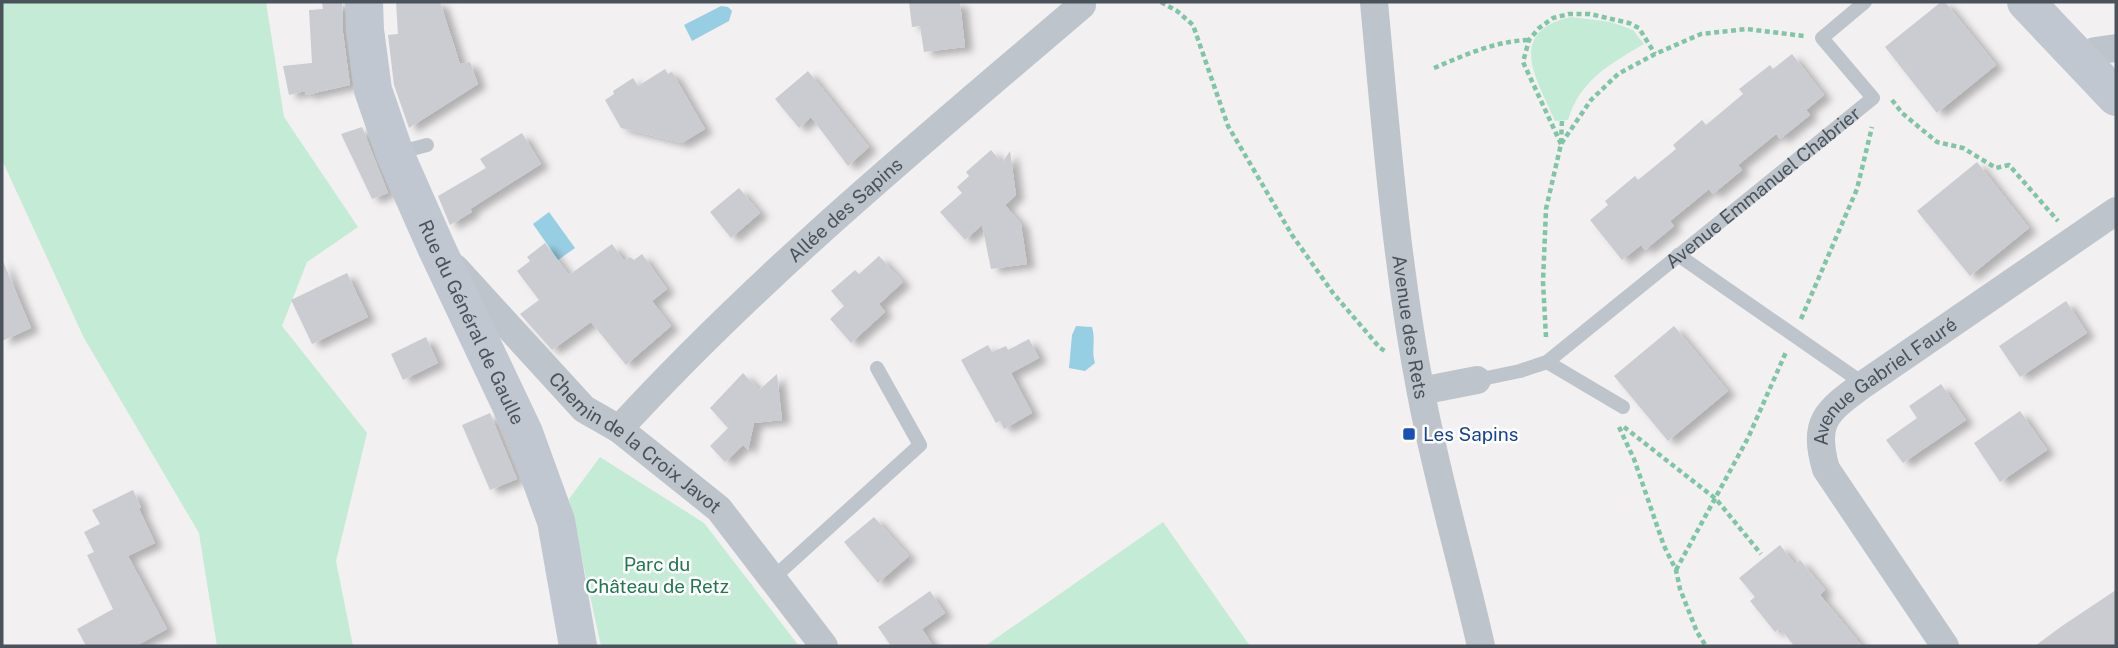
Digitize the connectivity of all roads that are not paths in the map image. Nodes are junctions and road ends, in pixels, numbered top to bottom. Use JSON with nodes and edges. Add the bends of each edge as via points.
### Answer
{"nodes":[{"id":1,"x":364,"y":2,"type":"edge"},
{"id":2,"x":1374,"y":2,"type":"edge"},
{"id":3,"x":1865,"y":2,"type":"edge"},
{"id":4,"x":2025,"y":2,"type":"edge"},
{"id":5,"x":1082,"y":5,"type":"dead end"},
{"id":6,"x":2099,"y":54,"type":"edge"},
{"id":7,"x":2116,"y":97,"type":"edge"},
{"id":8,"x":2116,"y":211,"type":"edge"},
{"id":9,"x":436,"y":247,"type":"junction"},
{"id":10,"x":1678,"y":255,"type":"junction"},
{"id":11,"x":1547,"y":362,"type":"junction"},
{"id":12,"x":877,"y":368,"type":"dead end"},
{"id":13,"x":1477,"y":380,"type":"joint"},
{"id":14,"x":1864,"y":384,"type":"junction"},
{"id":15,"x":1421,"y":391,"type":"junction"},
{"id":16,"x":1623,"y":407,"type":"dead end"},
{"id":17,"x":619,"y":429,"type":"junction"},
{"id":18,"x":772,"y":579,"type":"junction"},
{"id":19,"x":578,"y":646,"type":"edge"},
{"id":20,"x":824,"y":646,"type":"edge"},
{"id":21,"x":1481,"y":646,"type":"edge"},
{"id":22,"x":1945,"y":646,"type":"edge"}],
"edges":[{"from":1,"to":9,"type":"street","name":"Rue du Général de Gaulle","via":[[373,90],[411,149]]},
{"from":2,"to":15,"type":"street","name":"Avenue des Rets","via":[[1393,207]]},
{"from":3,"to":10,"type":"lane","name":"Avenue Emmanuel Chabrier","via":[[1822,38],[1873,98]]},
{"from":4,"to":6,"type":"street"},
{"from":5,"to":17,"type":"street","name":"Allée des Sapins","via":[[755,290]]},
{"from":6,"to":7,"type":"street"},
{"from":8,"to":14,"type":"street","name":"Avenue Gabriel Fauré"},
{"from":9,"to":17,"type":"street","name":"Chemin de la Croix Javot","via":[[584,410]]},
{"from":9,"to":19,"type":"street","name":"Rue du Général de Gaulle","via":[[524,433],[556,521]]},
{"from":10,"to":11,"type":"lane","name":"Avenue Emmanuel Chabrier"},
{"from":10,"to":14,"type":"lane"},
{"from":11,"to":13,"type":"lane","name":"Avenue Emmanuel Chabrier"},
{"from":11,"to":16,"type":"lane"},
{"from":12,"to":18,"type":"lane","via":[[920,445]]},
{"from":13,"to":15,"type":"street","name":"Avenue Emmanuel Chabrier"},
{"from":14,"to":22,"type":"street","name":"Avenue Gabriel Fauré","via":[[1837,404],[1824,422],[1819,445],[1826,469]]},
{"from":15,"to":21,"type":"street","name":"Avenue des Rets"},
{"from":17,"to":18,"type":"street","name":"Chemin de la Croix Javot","via":[[719,509]]},
{"from":18,"to":20,"type":"street","name":"Chemin de la Croix Javot"}]}
